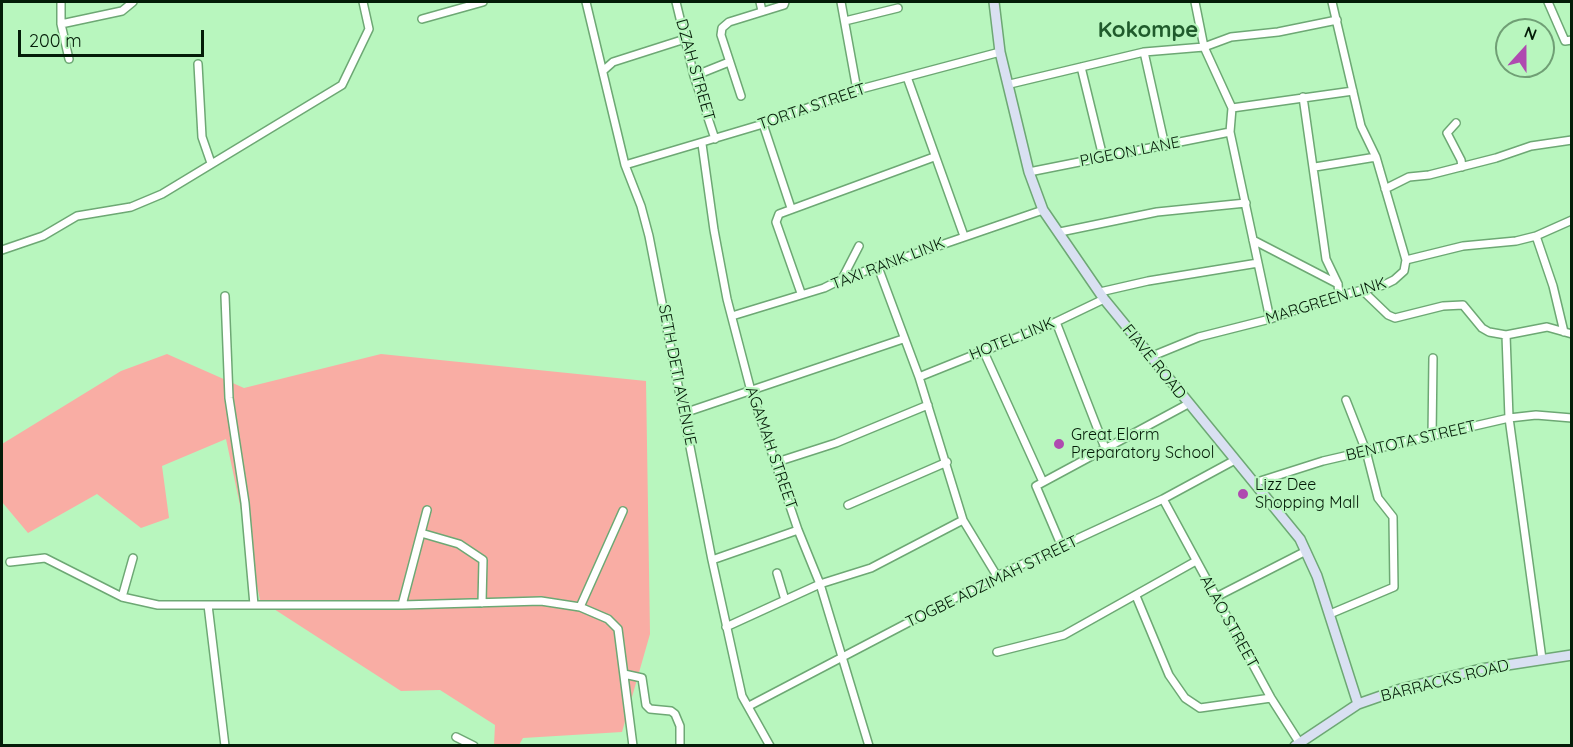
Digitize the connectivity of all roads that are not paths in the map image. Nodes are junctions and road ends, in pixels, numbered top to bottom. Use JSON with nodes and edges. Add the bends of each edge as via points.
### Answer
{"nodes":[{"id":1,"x":61,"y":2,"type":"edge"},
{"id":2,"x":134,"y":2,"type":"edge"},
{"id":3,"x":363,"y":2,"type":"edge"},
{"id":4,"x":483,"y":2,"type":"edge"},
{"id":5,"x":586,"y":2,"type":"edge"},
{"id":6,"x":676,"y":2,"type":"edge"},
{"id":7,"x":760,"y":2,"type":"edge"},
{"id":8,"x":785,"y":2,"type":"edge"},
{"id":9,"x":842,"y":2,"type":"edge"},
{"id":10,"x":994,"y":2,"type":"edge"},
{"id":11,"x":1195,"y":2,"type":"edge"},
{"id":12,"x":1332,"y":2,"type":"edge"},
{"id":13,"x":1548,"y":2,"type":"edge"},
{"id":14,"x":898,"y":8,"type":"dead end"},
{"id":15,"x":762,"y":11,"type":"junction"},
{"id":16,"x":422,"y":20,"type":"dead end"},
{"id":17,"x":1337,"y":20,"type":"junction"},
{"id":18,"x":845,"y":21,"type":"junction"},
{"id":19,"x":61,"y":24,"type":"junction"},
{"id":20,"x":685,"y":39,"type":"junction"},
{"id":21,"x":1572,"y":40,"type":"edge"},
{"id":22,"x":1204,"y":47,"type":"junction"},
{"id":23,"x":1000,"y":52,"type":"junction"},
{"id":24,"x":1144,"y":52,"type":"junction"},
{"id":25,"x":69,"y":59,"type":"dead end"},
{"id":26,"x":729,"y":62,"type":"junction"},
{"id":27,"x":198,"y":64,"type":"dead end"},
{"id":28,"x":1081,"y":67,"type":"junction"},
{"id":29,"x":604,"y":70,"type":"junction"},
{"id":30,"x":694,"y":76,"type":"junction"},
{"id":31,"x":907,"y":77,"type":"junction"},
{"id":32,"x":1010,"y":84,"type":"junction"},
{"id":33,"x":857,"y":90,"type":"junction"},
{"id":34,"x":1353,"y":91,"type":"junction"},
{"id":35,"x":741,"y":96,"type":"dead end"},
{"id":36,"x":1303,"y":96,"type":"junction"},
{"id":37,"x":1232,"y":108,"type":"junction"},
{"id":38,"x":1456,"y":123,"type":"dead end"},
{"id":39,"x":763,"y":124,"type":"junction"},
{"id":40,"x":1230,"y":132,"type":"junction"},
{"id":41,"x":715,"y":139,"type":"junction"},
{"id":42,"x":1572,"y":140,"type":"edge"},
{"id":43,"x":702,"y":144,"type":"junction"},
{"id":44,"x":1165,"y":146,"type":"junction"},
{"id":45,"x":934,"y":157,"type":"junction"},
{"id":46,"x":1103,"y":157,"type":"junction"},
{"id":47,"x":1376,"y":157,"type":"junction"},
{"id":48,"x":211,"y":163,"type":"junction"},
{"id":49,"x":624,"y":165,"type":"junction"},
{"id":50,"x":1315,"y":167,"type":"junction"},
{"id":51,"x":1462,"y":167,"type":"junction"},
{"id":52,"x":1029,"y":172,"type":"junction"},
{"id":53,"x":1385,"y":189,"type":"junction"},
{"id":54,"x":1246,"y":203,"type":"junction"},
{"id":55,"x":791,"y":208,"type":"junction"},
{"id":56,"x":1043,"y":210,"type":"junction"},
{"id":57,"x":1572,"y":220,"type":"edge"},
{"id":58,"x":1060,"y":232,"type":"junction"},
{"id":59,"x":964,"y":236,"type":"junction"},
{"id":60,"x":1536,"y":236,"type":"junction"},
{"id":61,"x":1253,"y":240,"type":"junction"},
{"id":62,"x":859,"y":246,"type":"dead end"},
{"id":63,"x":2,"y":250,"type":"edge"},
{"id":64,"x":1406,"y":260,"type":"junction"},
{"id":65,"x":1258,"y":263,"type":"junction"},
{"id":66,"x":878,"y":267,"type":"junction"},
{"id":67,"x":842,"y":279,"type":"junction"},
{"id":68,"x":1338,"y":284,"type":"junction"},
{"id":69,"x":1362,"y":290,"type":"junction"},
{"id":70,"x":801,"y":293,"type":"junction"},
{"id":71,"x":225,"y":296,"type":"dead end"},
{"id":72,"x":1102,"y":296,"type":"junction"},
{"id":73,"x":1339,"y":296,"type":"junction"},
{"id":74,"x":732,"y":316,"type":"junction"},
{"id":75,"x":1270,"y":320,"type":"junction"},
{"id":76,"x":1056,"y":322,"type":"junction"},
{"id":77,"x":1564,"y":332,"type":"junction"},
{"id":78,"x":1506,"y":334,"type":"junction"},
{"id":79,"x":1572,"y":334,"type":"edge"},
{"id":80,"x":903,"y":339,"type":"junction"},
{"id":81,"x":983,"y":350,"type":"junction"},
{"id":82,"x":1150,"y":357,"type":"junction"},
{"id":83,"x":1433,"y":358,"type":"dead end"},
{"id":84,"x":919,"y":377,"type":"junction"},
{"id":85,"x":751,"y":391,"type":"junction"},
{"id":86,"x":1346,"y":400,"type":"dead end"},
{"id":87,"x":1188,"y":404,"type":"junction"},
{"id":88,"x":928,"y":405,"type":"junction"},
{"id":89,"x":684,"y":413,"type":"junction"},
{"id":90,"x":1509,"y":418,"type":"junction"},
{"id":91,"x":1572,"y":418,"type":"edge"},
{"id":92,"x":1432,"y":437,"type":"junction"},
{"id":93,"x":1105,"y":448,"type":"junction"},
{"id":94,"x":1366,"y":451,"type":"junction"},
{"id":95,"x":1235,"y":460,"type":"junction"},
{"id":96,"x":777,"y":462,"type":"junction"},
{"id":97,"x":947,"y":462,"type":"junction"},
{"id":98,"x":1043,"y":482,"type":"junction"},
{"id":99,"x":1254,"y":483,"type":"junction"},
{"id":100,"x":1163,"y":499,"type":"junction"},
{"id":101,"x":849,"y":505,"type":"dead end"},
{"id":102,"x":427,"y":510,"type":"dead end"},
{"id":103,"x":622,"y":511,"type":"dead end"},
{"id":104,"x":963,"y":520,"type":"junction"},
{"id":105,"x":798,"y":530,"type":"junction"},
{"id":106,"x":422,"y":533,"type":"junction"},
{"id":107,"x":1062,"y":547,"type":"junction"},
{"id":108,"x":1306,"y":551,"type":"junction"},
{"id":109,"x":133,"y":558,"type":"dead end"},
{"id":110,"x":712,"y":560,"type":"junction"},
{"id":111,"x":1196,"y":561,"type":"junction"},
{"id":112,"x":10,"y":562,"type":"dead end"},
{"id":113,"x":777,"y":573,"type":"dead end"},
{"id":114,"x":997,"y":576,"type":"junction"},
{"id":115,"x":820,"y":584,"type":"junction"},
{"id":116,"x":1136,"y":596,"type":"junction"},
{"id":117,"x":1218,"y":596,"type":"junction"},
{"id":118,"x":122,"y":597,"type":"junction"},
{"id":119,"x":785,"y":600,"type":"junction"},
{"id":120,"x":482,"y":603,"type":"junction"},
{"id":121,"x":254,"y":604,"type":"junction"},
{"id":122,"x":208,"y":605,"type":"junction"},
{"id":123,"x":402,"y":605,"type":"junction"},
{"id":124,"x":580,"y":607,"type":"junction"},
{"id":125,"x":1330,"y":614,"type":"junction"},
{"id":126,"x":726,"y":627,"type":"junction"},
{"id":127,"x":998,"y":652,"type":"dead end"},
{"id":128,"x":1572,"y":655,"type":"edge"},
{"id":129,"x":843,"y":656,"type":"junction"},
{"id":130,"x":1542,"y":659,"type":"junction"},
{"id":131,"x":624,"y":674,"type":"junction"},
{"id":132,"x":1271,"y":698,"type":"junction"},
{"id":133,"x":1358,"y":704,"type":"junction"},
{"id":134,"x":749,"y":706,"type":"junction"},
{"id":135,"x":456,"y":737,"type":"dead end"},
{"id":136,"x":1297,"y":744,"type":"edge"},
{"id":137,"x":225,"y":746,"type":"edge"},
{"id":138,"x":474,"y":746,"type":"edge"},
{"id":139,"x":633,"y":746,"type":"edge"},
{"id":140,"x":680,"y":746,"type":"edge"},
{"id":141,"x":770,"y":746,"type":"edge"},
{"id":142,"x":869,"y":746,"type":"edge"}],
"edges":[{"from":1,"to":19,"type":"street"},
{"from":2,"to":19,"type":"street","via":[[122,11]]},
{"from":3,"to":48,"type":"street","via":[[369,29],[342,85]]},
{"from":4,"to":16,"type":"street"},
{"from":5,"to":29,"type":"street","name":"SETH DETI AVENUE"},
{"from":6,"to":20,"type":"street","name":"DZAH STREET"},
{"from":7,"to":15,"type":"street"},
{"from":8,"to":15,"type":"street"},
{"from":9,"to":18,"type":"street"},
{"from":10,"to":23,"type":"street","name":"FIAVE ROAD"},
{"from":11,"to":22,"type":"street"},
{"from":12,"to":17,"type":"street"},
{"from":13,"to":21,"type":"street","via":[[1565,41]]},
{"from":14,"to":18,"type":"street"},
{"from":15,"to":26,"type":"street","via":[[722,28]]},
{"from":17,"to":22,"type":"street","via":[[1231,37]]},
{"from":17,"to":34,"type":"street"},
{"from":18,"to":33,"type":"street"},
{"from":19,"to":25,"type":"street"},
{"from":20,"to":29,"type":"street","via":[[613,62]]},
{"from":20,"to":30,"type":"street","name":"DZAH STREET"},
{"from":22,"to":24,"type":"street"},
{"from":22,"to":37,"type":"street"},
{"from":23,"to":31,"type":"street","name":"TORTA STREET"},
{"from":23,"to":32,"type":"street","name":"FIAVE ROAD"},
{"from":24,"to":28,"type":"street"},
{"from":24,"to":44,"type":"street"},
{"from":26,"to":30,"type":"street"},
{"from":26,"to":35,"type":"street"},
{"from":27,"to":48,"type":"street","via":[[202,137]]},
{"from":28,"to":32,"type":"street"},
{"from":28,"to":46,"type":"street"},
{"from":29,"to":49,"type":"street","name":"SETH DETI AVENUE"},
{"from":30,"to":41,"type":"street","name":"DZAH STREET"},
{"from":31,"to":33,"type":"street","name":"TORTA STREET"},
{"from":31,"to":45,"type":"street"},
{"from":32,"to":52,"type":"street","name":"FIAVE ROAD"},
{"from":33,"to":39,"type":"street","name":"TORTA STREET"},
{"from":34,"to":36,"type":"street"},
{"from":34,"to":47,"type":"street","via":[[1361,126]]},
{"from":36,"to":37,"type":"street"},
{"from":36,"to":50,"type":"street"},
{"from":37,"to":40,"type":"street"},
{"from":38,"to":51,"type":"street","via":[[1447,133]]},
{"from":39,"to":41,"type":"street","name":"TORTA STREET"},
{"from":39,"to":55,"type":"street"},
{"from":40,"to":44,"type":"street","name":"PIGEON LANE"},
{"from":40,"to":54,"type":"street"},
{"from":41,"to":43,"type":"street","name":"TORTA STREET"},
{"from":42,"to":51,"type":"street","via":[[1531,146]]},
{"from":43,"to":49,"type":"street","name":"TORTA STREET"},
{"from":43,"to":74,"type":"street","name":"AGAMAH STREET"},
{"from":44,"to":46,"type":"street","name":"PIGEON LANE"},
{"from":45,"to":55,"type":"street"},
{"from":45,"to":59,"type":"street"},
{"from":46,"to":52,"type":"street","name":"PIGEON LANE"},
{"from":47,"to":50,"type":"street"},
{"from":47,"to":53,"type":"street"},
{"from":48,"to":63,"type":"street","via":[[132,207],[77,216],[43,236]]},
{"from":49,"to":89,"type":"street","name":"SETH DETI AVENUE","via":[[649,236]]},
{"from":50,"to":68,"type":"street","via":[[1326,259]]},
{"from":51,"to":53,"type":"street","via":[[1409,177]]},
{"from":52,"to":56,"type":"street","name":"FIAVE ROAD"},
{"from":53,"to":64,"type":"street"},
{"from":54,"to":58,"type":"street","via":[[1157,212]]},
{"from":54,"to":61,"type":"street"},
{"from":55,"to":70,"type":"street","via":[[779,214],[776,222]]},
{"from":56,"to":58,"type":"street","name":"FIAVE ROAD"},
{"from":56,"to":59,"type":"street","name":"TAXI RANK LINK"},
{"from":57,"to":60,"type":"street"},
{"from":58,"to":72,"type":"street","name":"FIAVE ROAD"},
{"from":59,"to":66,"type":"street","name":"TAXI RANK LINK"},
{"from":60,"to":64,"type":"street"},
{"from":60,"to":77,"type":"street"},
{"from":61,"to":65,"type":"street"},
{"from":61,"to":68,"type":"street"},
{"from":62,"to":67,"type":"street"},
{"from":64,"to":69,"type":"street","name":"MARGREEN LINK","via":[[1404,271],[1395,280]]},
{"from":65,"to":72,"type":"street","name":"HOTEL LINK","via":[[1148,281]]},
{"from":65,"to":75,"type":"street"},
{"from":66,"to":67,"type":"street","name":"TAXI RANK LINK"},
{"from":66,"to":80,"type":"street"},
{"from":67,"to":70,"type":"street","name":"TAXI RANK LINK"},
{"from":68,"to":73,"type":"street"},
{"from":69,"to":73,"type":"street","name":"MARGREEN LINK"},
{"from":69,"to":78,"type":"street","via":[[1395,318],[1463,305],[1482,328]]},
{"from":70,"to":74,"type":"street","name":"TAXI RANK LINK"},
{"from":71,"to":121,"type":"street","via":[[229,399]]},
{"from":72,"to":76,"type":"street","name":"HOTEL LINK"},
{"from":72,"to":82,"type":"street","name":"FIAVE ROAD"},
{"from":73,"to":75,"type":"street","name":"MARGREEN LINK"},
{"from":74,"to":85,"type":"street","name":"AGAMAH STREET"},
{"from":75,"to":82,"type":"street","name":"MARGREEN LINK","via":[[1199,337]]},
{"from":76,"to":81,"type":"street","name":"HOTEL LINK"},
{"from":76,"to":93,"type":"street"},
{"from":77,"to":78,"type":"street","via":[[1547,327]]},
{"from":77,"to":79,"type":"street"},
{"from":78,"to":90,"type":"street"},
{"from":80,"to":84,"type":"street"},
{"from":80,"to":85,"type":"street"},
{"from":81,"to":84,"type":"street","name":"HOTEL LINK"},
{"from":81,"to":98,"type":"street"},
{"from":82,"to":87,"type":"street","name":"FIAVE ROAD"},
{"from":83,"to":92,"type":"street"},
{"from":84,"to":88,"type":"street"},
{"from":85,"to":89,"type":"street"},
{"from":85,"to":96,"type":"street","name":"AGAMAH STREET"},
{"from":86,"to":94,"type":"street"},
{"from":87,"to":93,"type":"street"},
{"from":87,"to":95,"type":"street","name":"FIAVE ROAD"},
{"from":88,"to":96,"type":"street","via":[[836,443]]},
{"from":88,"to":97,"type":"street"},
{"from":89,"to":110,"type":"street","name":"SETH DETI AVENUE"},
{"from":90,"to":91,"type":"street","name":"BENTOTA STREET"},
{"from":90,"to":92,"type":"street","name":"BENTOTA STREET"},
{"from":90,"to":130,"type":"street"},
{"from":92,"to":94,"type":"street","name":"BENTOTA STREET"},
{"from":93,"to":98,"type":"street"},
{"from":94,"to":99,"type":"street","name":"BENTOTA STREET"},
{"from":94,"to":125,"type":"street","via":[[1378,498],[1393,517],[1394,587]]},
{"from":95,"to":99,"type":"street","name":"FIAVE ROAD"},
{"from":95,"to":100,"type":"street","name":"TOGBE ADZIMAH STREET"},
{"from":96,"to":105,"type":"street","name":"AGAMAH STREET"},
{"from":97,"to":101,"type":"street"},
{"from":97,"to":104,"type":"street"},
{"from":98,"to":107,"type":"street","via":[[1036,490]]},
{"from":99,"to":108,"type":"street","name":"FIAVE ROAD"},
{"from":100,"to":107,"type":"street","name":"TOGBE ADZIMAH STREET"},
{"from":100,"to":111,"type":"street","name":"ALAO STREET"},
{"from":102,"to":106,"type":"street"},
{"from":103,"to":124,"type":"street"},
{"from":104,"to":114,"type":"street"},
{"from":104,"to":115,"type":"street","via":[[871,568]]},
{"from":105,"to":110,"type":"street"},
{"from":105,"to":115,"type":"street","name":"AGAMAH STREET"},
{"from":106,"to":120,"type":"street","via":[[459,544],[483,561]]},
{"from":106,"to":123,"type":"street"},
{"from":107,"to":114,"type":"street","name":"TOGBE ADZIMAH STREET"},
{"from":108,"to":117,"type":"street"},
{"from":108,"to":125,"type":"street","name":"FIAVE ROAD"},
{"from":109,"to":118,"type":"street"},
{"from":110,"to":126,"type":"street","name":"SETH DETI AVENUE"},
{"from":111,"to":116,"type":"street"},
{"from":111,"to":117,"type":"street","name":"ALAO STREET"},
{"from":112,"to":118,"type":"street","via":[[45,558]]},
{"from":113,"to":119,"type":"street"},
{"from":114,"to":129,"type":"street","name":"TOGBE ADZIMAH STREET"},
{"from":115,"to":119,"type":"street"},
{"from":115,"to":129,"type":"street","name":"AGAMAH STREET"},
{"from":116,"to":127,"type":"street","via":[[1064,635]]},
{"from":116,"to":132,"type":"street","via":[[1169,675],[1185,698],[1203,710]]},
{"from":117,"to":132,"type":"street","name":"ALAO STREET"},
{"from":118,"to":122,"type":"street","via":[[158,604]]},
{"from":119,"to":126,"type":"street"},
{"from":120,"to":123,"type":"street"},
{"from":120,"to":124,"type":"street","via":[[541,602]]},
{"from":121,"to":122,"type":"street"},
{"from":121,"to":123,"type":"street"},
{"from":122,"to":137,"type":"street"},
{"from":124,"to":131,"type":"street","via":[[616,626]]},
{"from":125,"to":133,"type":"street","name":"FIAVE ROAD"},
{"from":126,"to":134,"type":"street","name":"SETH DETI AVENUE","via":[[742,696]]},
{"from":128,"to":130,"type":"street","name":"BARRACKS ROAD"},
{"from":129,"to":134,"type":"street","name":"TOGBE ADZIMAH STREET"},
{"from":129,"to":142,"type":"street","name":"AGAMAH STREET"},
{"from":130,"to":133,"type":"street","name":"BARRACKS ROAD","via":[[1432,680]]},
{"from":131,"to":139,"type":"street"},
{"from":131,"to":140,"type":"street","via":[[642,678],[650,709],[675,714],[680,726]]},
{"from":132,"to":136,"type":"street","name":"ALAO STREET"},
{"from":133,"to":136,"type":"street","name":"BARRACKS ROAD"},
{"from":134,"to":141,"type":"street","name":"SETH DETI AVENUE"},
{"from":135,"to":138,"type":"street"}]}
